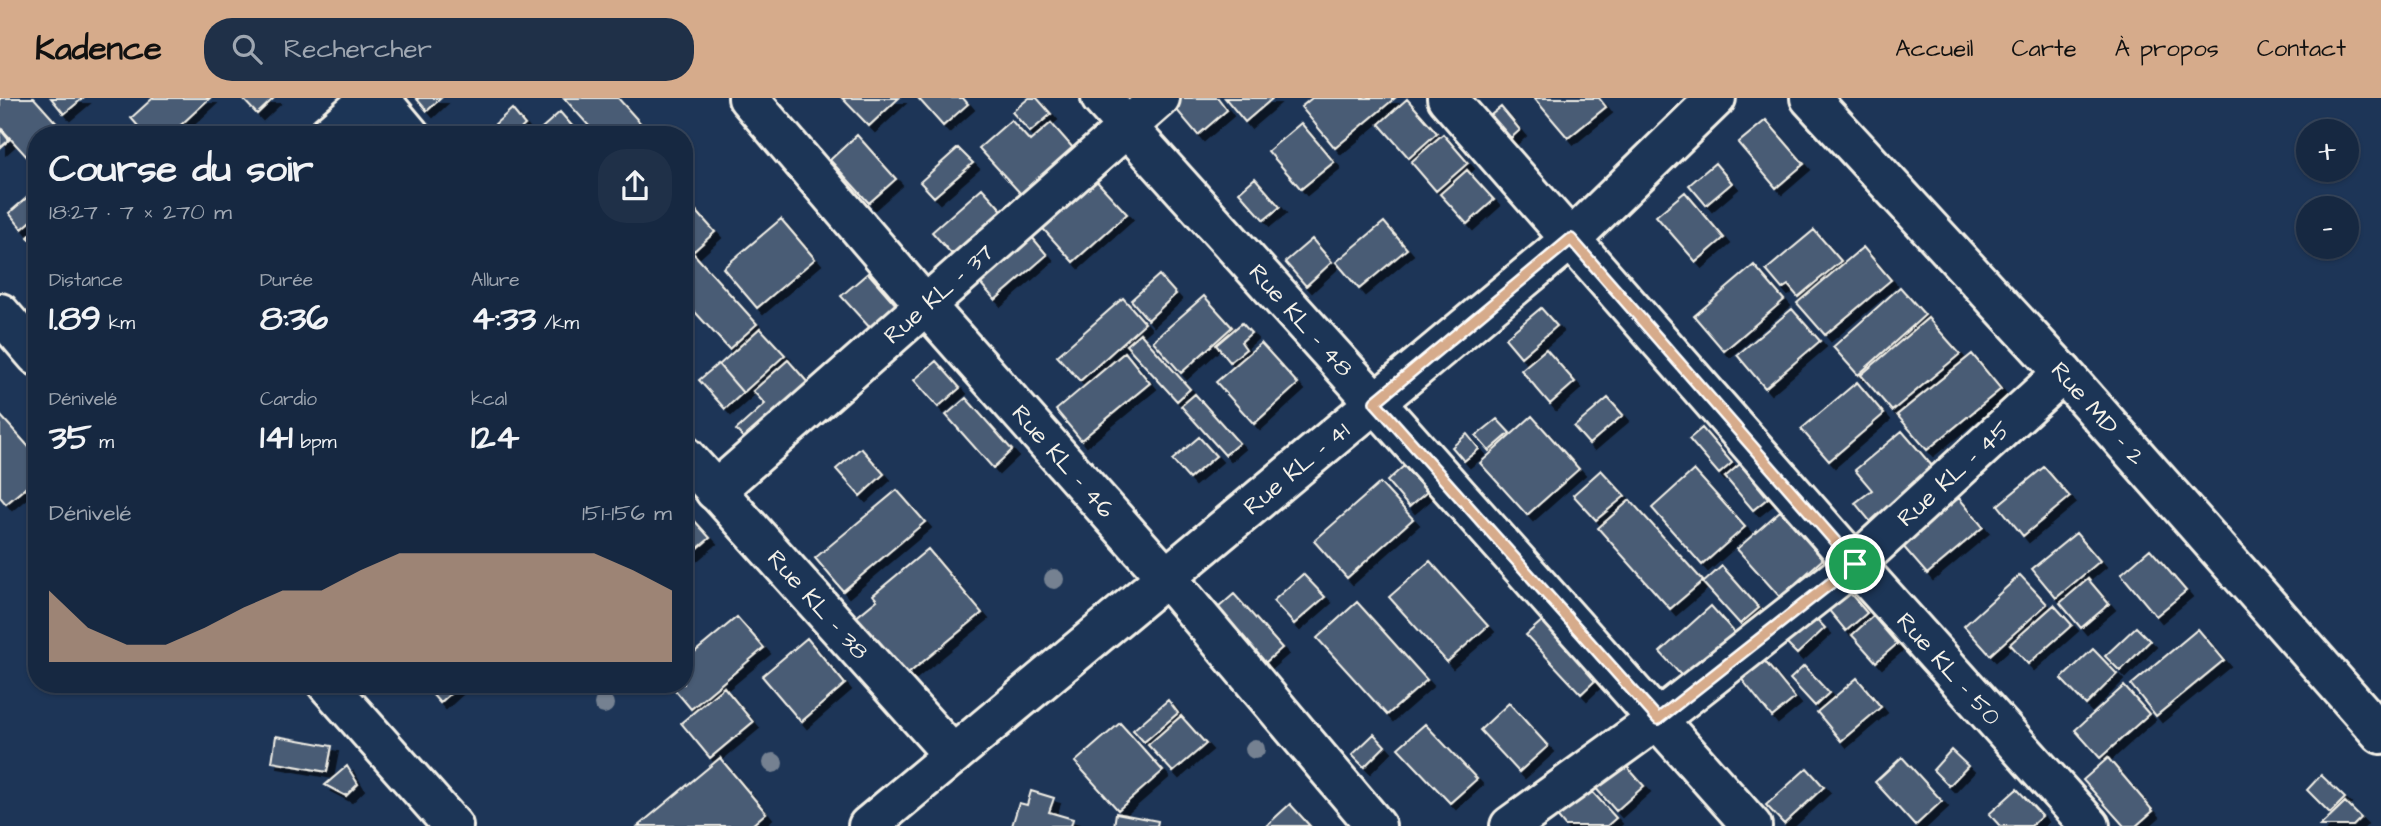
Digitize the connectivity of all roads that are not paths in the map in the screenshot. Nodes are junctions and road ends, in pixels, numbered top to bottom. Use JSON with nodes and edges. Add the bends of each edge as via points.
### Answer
{"nodes":[{"id":1,"x":371,"y":98,"type":"edge"},
{"id":2,"x":379,"y":98,"type":"edge"},
{"id":3,"x":748,"y":98,"type":"edge"},
{"id":4,"x":1101,"y":98,"type":"edge"},
{"id":5,"x":1160,"y":98,"type":"edge"},
{"id":6,"x":1447,"y":98,"type":"edge"},
{"id":7,"x":1716,"y":98,"type":"edge"},
{"id":8,"x":1810,"y":98,"type":"edge"},
{"id":9,"x":338,"y":126,"type":"edge"},
{"id":10,"x":402,"y":126,"type":"edge"},
{"id":11,"x":1127,"y":128,"type":"junction"},
{"id":12,"x":1571,"y":239,"type":"junction"},
{"id":13,"x":926,"y":306,"type":"junction"},
{"id":14,"x":0,"y":313,"type":"edge"},
{"id":15,"x":28,"y":346,"type":"edge"},
{"id":16,"x":2063,"y":373,"type":"junction"},
{"id":17,"x":1375,"y":402,"type":"junction"},
{"id":18,"x":693,"y":465,"type":"edge"},
{"id":19,"x":715,"y":491,"type":"junction"},
{"id":20,"x":1855,"y":564,"type":"junction"},
{"id":21,"x":1166,"y":577,"type":"junction"},
{"id":22,"x":335,"y":693,"type":"edge"},
{"id":23,"x":1658,"y":719,"type":"junction"},
{"id":24,"x":2381,"y":734,"type":"edge"},
{"id":25,"x":953,"y":755,"type":"junction"},
{"id":26,"x":453,"y":826,"type":"edge"},
{"id":27,"x":867,"y":826,"type":"edge"},
{"id":28,"x":1376,"y":826,"type":"edge"},
{"id":29,"x":1510,"y":826,"type":"edge"},
{"id":30,"x":1752,"y":826,"type":"edge"},
{"id":31,"x":2090,"y":826,"type":"edge"}],
"edges":[{"from":1,"to":9,"type":"street"},
{"from":2,"to":10,"type":"street"},
{"from":3,"to":13,"type":"street","name":"Rue KL - 46"},
{"from":4,"to":11,"type":"street","name":"Rue KL - 48"},
{"from":5,"to":11,"type":"street","name":"Rue KL - 37"},
{"from":6,"to":12,"type":"street","name":"Rue KL - 50"},
{"from":7,"to":12,"type":"street","name":"Rue KL - 41"},
{"from":8,"to":16,"type":"street","name":"Rue MD - 2"},
{"from":11,"to":13,"type":"street","name":"Rue KL - 37"},
{"from":11,"to":17,"type":"street","name":"Rue KL - 48"},
{"from":12,"to":17,"type":"street","name":"Rue KL - 41"},
{"from":12,"to":20,"type":"street","name":"Rue KL - 50"},
{"from":13,"to":19,"type":"street","name":"Rue KL - 37"},
{"from":13,"to":21,"type":"street","name":"Rue KL - 46"},
{"from":14,"to":15,"type":"street"},
{"from":16,"to":20,"type":"street","name":"Rue KL - 45"},
{"from":16,"to":24,"type":"street","name":"Rue MD - 2"},
{"from":17,"to":21,"type":"street","name":"Rue KL - 41"},
{"from":17,"to":23,"type":"street","name":"Rue KL - 48"},
{"from":18,"to":19,"type":"street","name":"Rue KL - 38"},
{"from":19,"to":25,"type":"street","name":"Rue KL - 38"},
{"from":20,"to":23,"type":"street","name":"Rue KL - 45"},
{"from":20,"to":31,"type":"street","name":"Rue KL - 50"},
{"from":21,"to":25,"type":"street","name":"Rue KL - 41"},
{"from":21,"to":28,"type":"street","name":"Rue KL - 46"},
{"from":22,"to":26,"type":"street"},
{"from":23,"to":29,"type":"street","name":"Rue KL - 45"},
{"from":23,"to":30,"type":"street","name":"Rue KL - 48"},
{"from":25,"to":27,"type":"street","name":"Rue KL - 41"}]}
